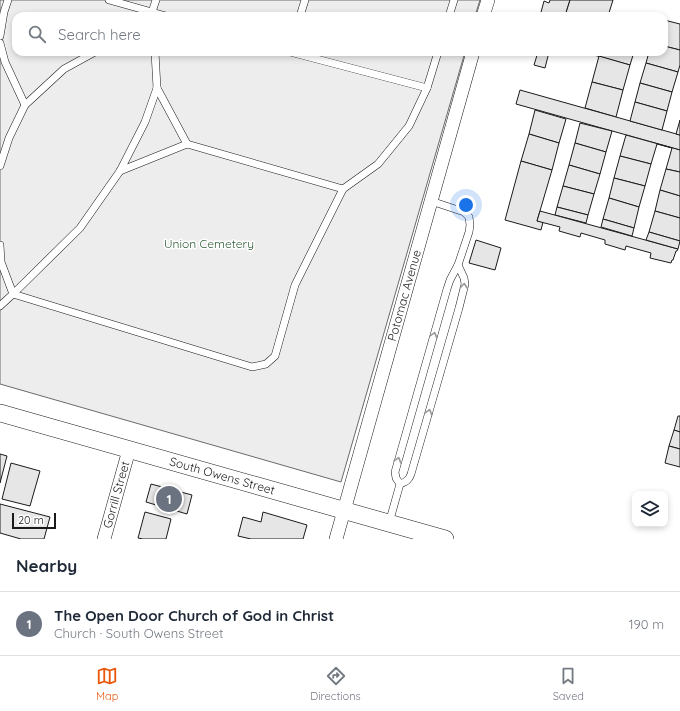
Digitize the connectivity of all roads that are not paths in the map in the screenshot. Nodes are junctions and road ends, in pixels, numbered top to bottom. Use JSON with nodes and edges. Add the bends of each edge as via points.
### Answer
{"nodes":[{"id":1,"x":8,"y":0,"type":"edge"},
{"id":2,"x":109,"y":0,"type":"edge"},
{"id":3,"x":156,"y":0,"type":"edge"},
{"id":4,"x":305,"y":0,"type":"edge"},
{"id":5,"x":454,"y":0,"type":"edge"},
{"id":6,"x":488,"y":0,"type":"edge"},
{"id":7,"x":143,"y":12,"type":"edge"},
{"id":8,"x":152,"y":12,"type":"edge"},
{"id":9,"x":301,"y":12,"type":"edge"},
{"id":10,"x":450,"y":12,"type":"edge"},
{"id":11,"x":484,"y":12,"type":"edge"},
{"id":12,"x":0,"y":36,"type":"edge"},
{"id":13,"x":0,"y":43,"type":"edge"},
{"id":14,"x":88,"y":56,"type":"edge"},
{"id":15,"x":155,"y":56,"type":"edge"},
{"id":16,"x":305,"y":56,"type":"edge"},
{"id":17,"x":437,"y":56,"type":"edge"},
{"id":18,"x":472,"y":56,"type":"edge"},
{"id":19,"x":157,"y":88,"type":"junction"},
{"id":20,"x":427,"y":88,"type":"junction"},
{"id":21,"x":25,"y":105,"type":"junction"},
{"id":22,"x":187,"y":144,"type":"junction"},
{"id":23,"x":0,"y":166,"type":"edge"},
{"id":24,"x":120,"y":171,"type":"junction"},
{"id":25,"x":343,"y":189,"type":"junction"},
{"id":26,"x":431,"y":201,"type":"junction"},
{"id":27,"x":0,"y":245,"type":"edge"},
{"id":28,"x":458,"y":265,"type":"junction"},
{"id":29,"x":13,"y":294,"type":"junction"},
{"id":30,"x":0,"y":306,"type":"edge"},
{"id":31,"x":0,"y":413,"type":"edge"},
{"id":32,"x":129,"y":450,"type":"junction"},
{"id":33,"x":400,"y":484,"type":"junction"},
{"id":34,"x":344,"y":510,"type":"junction"},
{"id":35,"x":389,"y":523,"type":"junction"},
{"id":36,"x":104,"y":539,"type":"edge"},
{"id":37,"x":336,"y":539,"type":"edge"},
{"id":38,"x":445,"y":539,"type":"edge"}],
"edges":[{"from":1,"to":12,"type":"lane"},
{"from":2,"to":7,"type":"lane"},
{"from":3,"to":8,"type":"lane"},
{"from":4,"to":9,"type":"lane"},
{"from":5,"to":10,"type":"lane"},
{"from":6,"to":11,"type":"street"},
{"from":13,"to":21,"type":"lane","via":[[5,62]]},
{"from":14,"to":21,"type":"lane","via":[[64,69]]},
{"from":15,"to":19,"type":"lane"},
{"from":16,"to":20,"type":"lane"},
{"from":17,"to":20,"type":"lane"},
{"from":18,"to":26,"type":"street","name":"Potomac Avenue"},
{"from":19,"to":22,"type":"lane"},
{"from":19,"to":24,"type":"lane","via":[[145,122]]},
{"from":20,"to":25,"type":"lane","via":[[409,126],[378,164]]},
{"from":21,"to":23,"type":"lane","via":[[9,138]]},
{"from":22,"to":24,"type":"lane"},
{"from":22,"to":25,"type":"lane"},
{"from":24,"to":29,"type":"lane","via":[[80,228]]},
{"from":25,"to":29,"type":"lane","via":[[295,285],[275,356],[266,364],[252,366]]},
{"from":26,"to":28,"type":"lane","via":[[464,212],[469,217],[469,232]]},
{"from":26,"to":34,"type":"street","name":"Potomac Avenue"},
{"from":27,"to":29,"type":"lane","via":[[0,262]]},
{"from":33,"to":28,"type":"lane","one_way":true,"via":[[395,472],[447,289]]},
{"from":33,"to":28,"type":"lane","one_way":true,"via":[[409,479],[411,474],[460,308],[465,284]]},
{"from":29,"to":30,"type":"lane"},
{"from":31,"to":32,"type":"street","name":"South Owens Street"},
{"from":32,"to":34,"type":"street","name":"South Owens Street"},
{"from":32,"to":36,"type":"street","name":"Gorrill Street"},
{"from":33,"to":35,"type":"lane"},
{"from":34,"to":35,"type":"street","name":"South Owens Street"},
{"from":34,"to":37,"type":"street","name":"Potomac Avenue"},
{"from":35,"to":38,"type":"street","name":"South Owens Street"}]}
